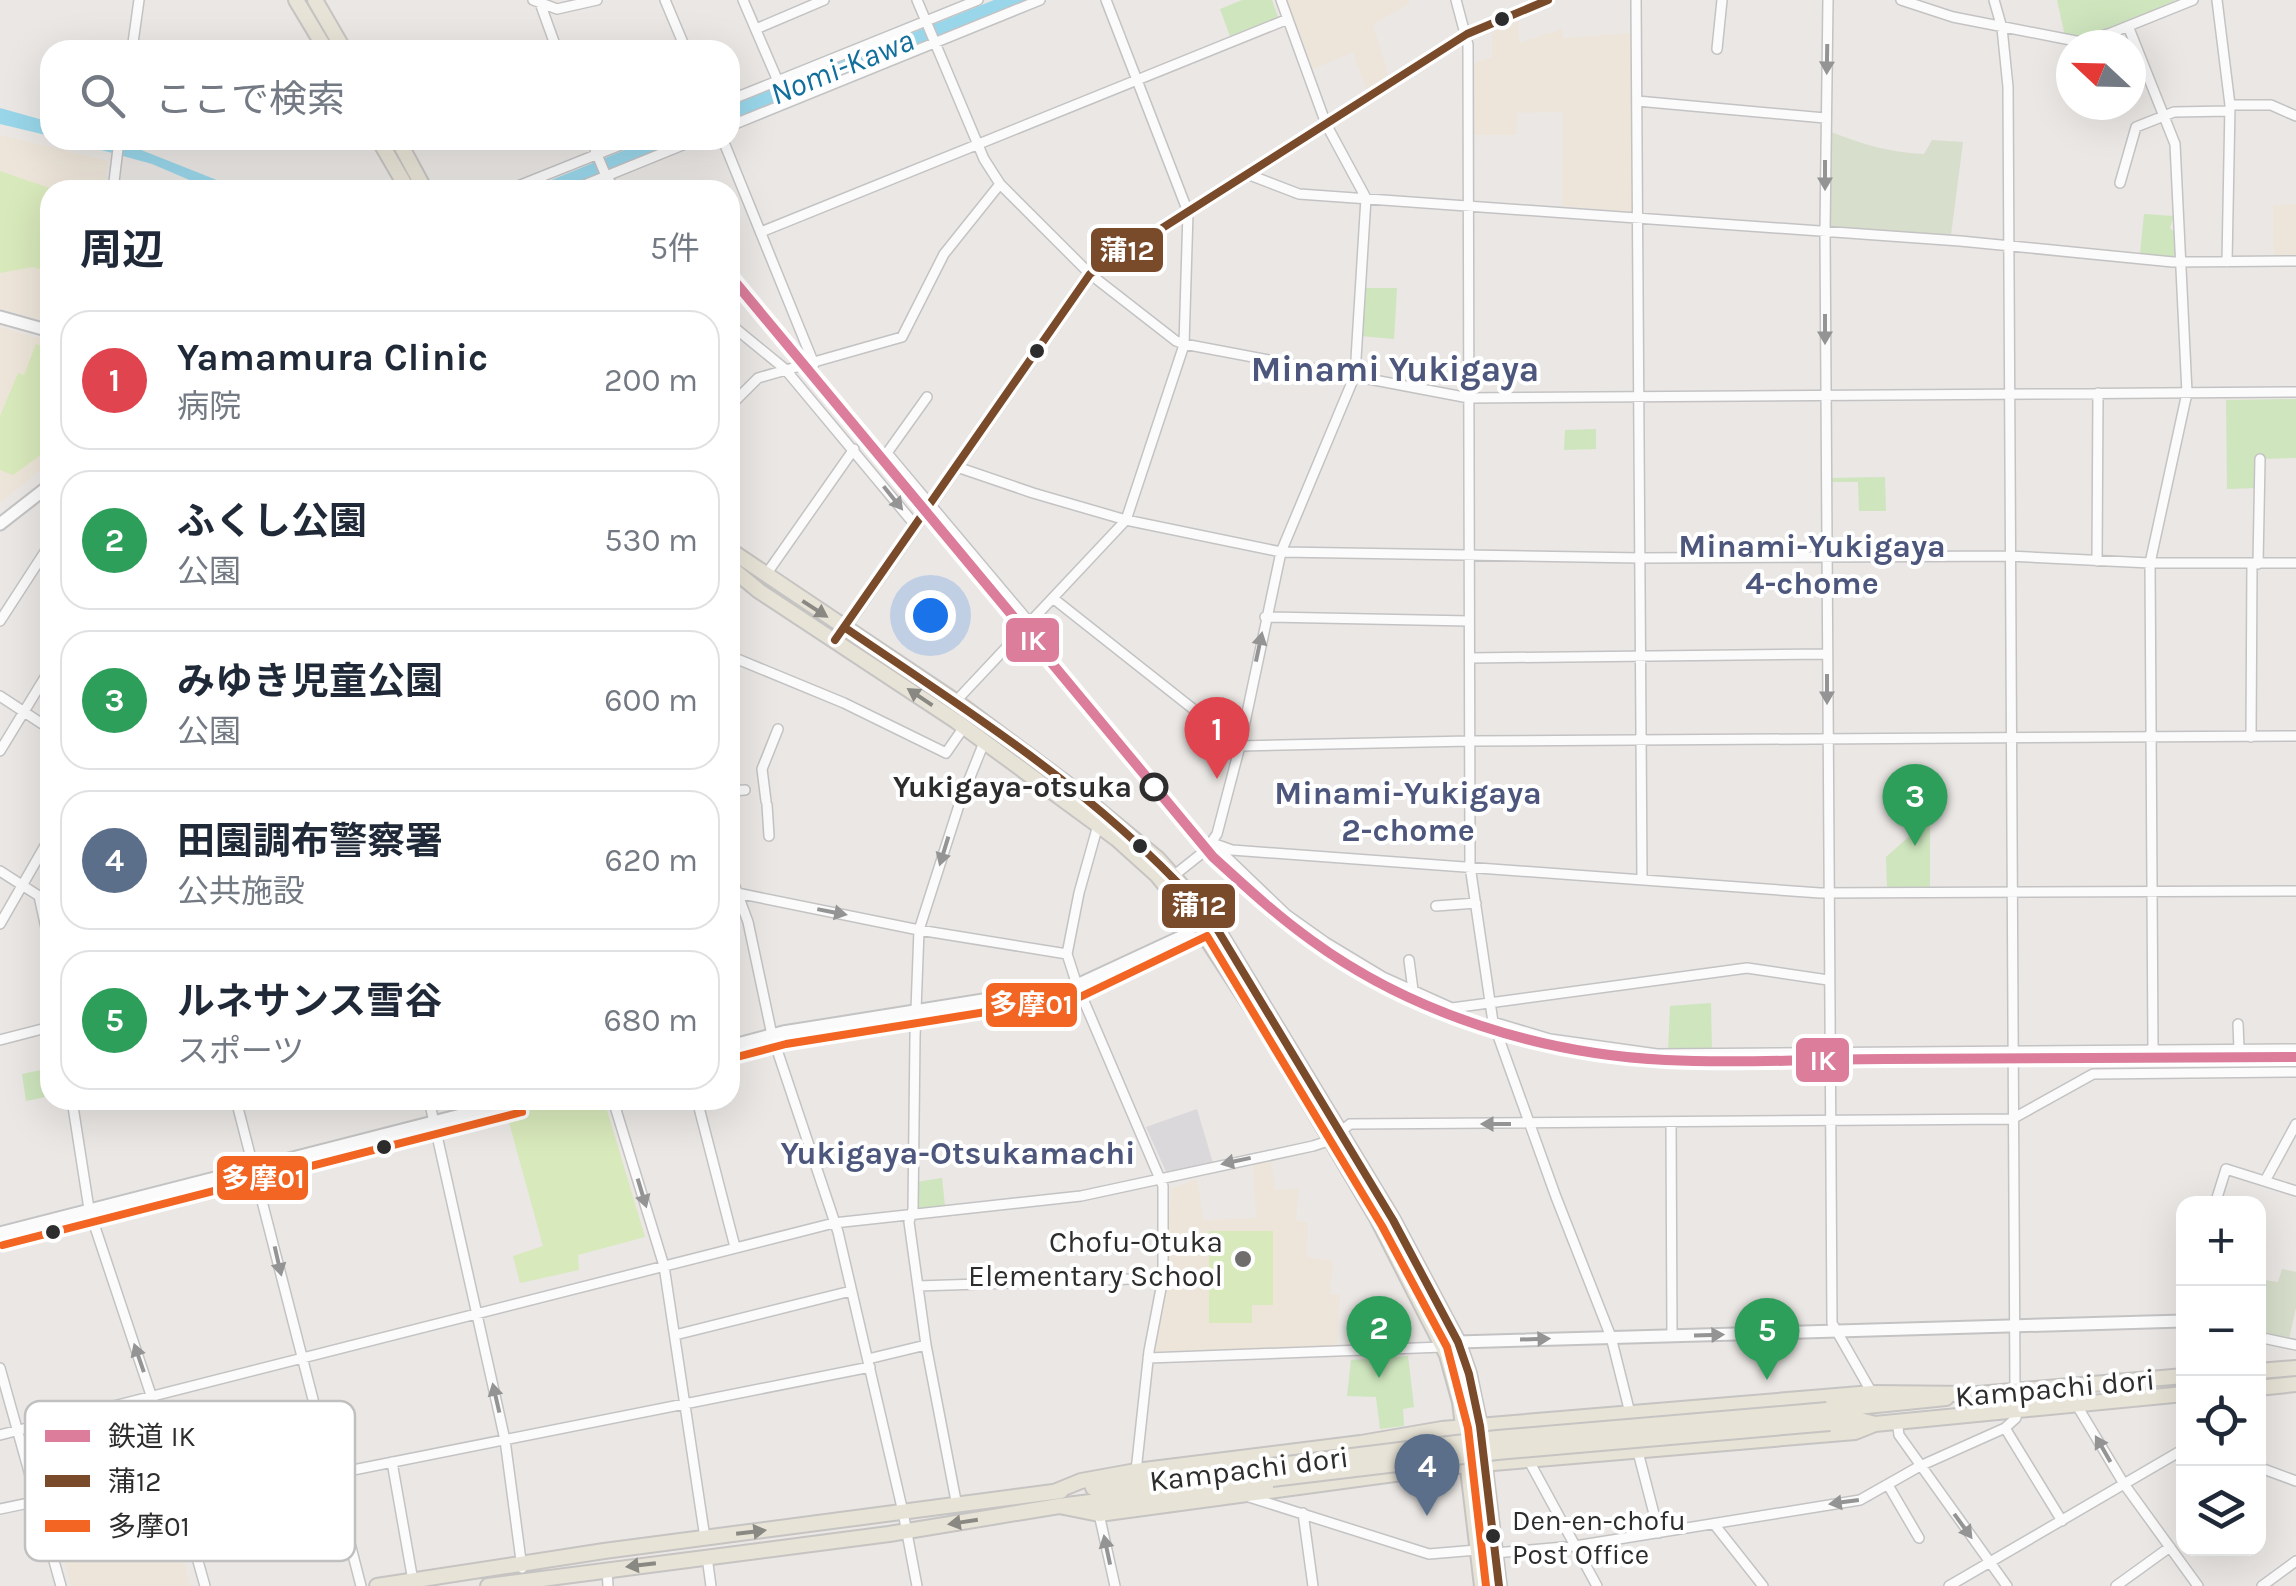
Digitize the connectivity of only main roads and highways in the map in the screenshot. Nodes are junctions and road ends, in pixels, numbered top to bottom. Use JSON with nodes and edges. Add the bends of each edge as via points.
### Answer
{"nodes":[{"id":1,"x":296,"y":0,"type":"edge"},
{"id":2,"x":315,"y":0,"type":"edge"},
{"id":3,"x":320,"y":40,"type":"edge"},
{"id":4,"x":338,"y":40,"type":"edge"},
{"id":5,"x":386,"y":150,"type":"edge"},
{"id":6,"x":401,"y":150,"type":"edge"},
{"id":7,"x":408,"y":180,"type":"edge"},
{"id":8,"x":411,"y":180,"type":"edge"},
{"id":9,"x":740,"y":557,"type":"edge"},
{"id":10,"x":740,"y":573,"type":"edge"},
{"id":11,"x":839,"y":634,"type":"junction"},
{"id":12,"x":988,"y":735,"type":"junction"},
{"id":13,"x":1169,"y":879,"type":"junction"},
{"id":14,"x":1450,"y":1345,"type":"junction"},
{"id":15,"x":2296,"y":1368,"type":"edge"},
{"id":16,"x":2266,"y":1370,"type":"edge"},
{"id":17,"x":2176,"y":1377,"type":"edge"},
{"id":18,"x":2296,"y":1384,"type":"edge"},
{"id":19,"x":2266,"y":1387,"type":"edge"},
{"id":20,"x":1972,"y":1394,"type":"junction"},
{"id":21,"x":2176,"y":1395,"type":"edge"},
{"id":22,"x":1829,"y":1416,"type":"junction"},
{"id":23,"x":1875,"y":1424,"type":"junction"},
{"id":24,"x":1480,"y":1426,"type":"junction"},
{"id":25,"x":1464,"y":1427,"type":"junction"},
{"id":26,"x":1360,"y":1443,"type":"junction"},
{"id":27,"x":1467,"y":1464,"type":"junction"},
{"id":28,"x":1484,"y":1464,"type":"junction"},
{"id":29,"x":1365,"y":1478,"type":"junction"},
{"id":30,"x":1056,"y":1499,"type":"junction"},
{"id":31,"x":524,"y":1584,"type":"edge"},
{"id":32,"x":377,"y":1586,"type":"edge"},
{"id":33,"x":488,"y":1586,"type":"edge"},
{"id":34,"x":1482,"y":1586,"type":"edge"},
{"id":35,"x":1500,"y":1586,"type":"edge"}],
"edges":[{"from":1,"to":3,"type":"main road"},
{"from":2,"to":4,"type":"main road"},
{"from":5,"to":7,"type":"main road"},
{"from":6,"to":8,"type":"main road"},
{"from":9,"to":11,"type":"main road","one_way":true},
{"from":10,"to":11,"type":"main road"},
{"from":12,"to":11,"type":"main road","one_way":true,"via":[[964,726]]},
{"from":11,"to":12,"type":"main road","via":[[956,702]]},
{"from":12,"to":13,"type":"main road"},
{"from":12,"to":13,"type":"main road","via":[[1135,838]]},
{"from":13,"to":14,"type":"main road","via":[[1399,1231]]},
{"from":14,"to":24,"type":"main road","via":[[1469,1374]]},
{"from":14,"to":25,"type":"main road"},
{"from":15,"to":16,"type":"main road"},
{"from":17,"to":20,"type":"main road","name":"Kampachi dori"},
{"from":18,"to":19,"type":"main road"},
{"from":20,"to":22,"type":"main road","name":"Kampachi dori"},
{"from":20,"to":24,"type":"main road","via":[[1872,1392]]},
{"from":21,"to":23,"type":"main road","name":"Kampachi dori"},
{"from":22,"to":23,"type":"main road","name":"Kampachi dori"},
{"from":22,"to":30,"type":"main road","name":"Kampachi dori","bridge":true,"via":[[1497,1438]]},
{"from":23,"to":28,"type":"main road","via":[[1855,1432]]},
{"from":24,"to":25,"type":"main road"},
{"from":24,"to":28,"type":"main road"},
{"from":25,"to":26,"type":"main road"},
{"from":25,"to":27,"type":"main road"},
{"from":26,"to":29,"type":"main road"},
{"from":26,"to":30,"type":"main road","via":[[1081,1481]]},
{"from":27,"to":28,"type":"main road"},
{"from":27,"to":29,"type":"main road"},
{"from":27,"to":34,"type":"main road"},
{"from":28,"to":35,"type":"main road"},
{"from":29,"to":30,"type":"main road","via":[[1099,1514]]},
{"from":30,"to":31,"type":"main road","name":"Kampachi dori","one_way":true,"via":[[906,1532]]},
{"from":32,"to":30,"type":"main road","name":"Kampachi dori","one_way":true,"via":[[903,1512]]},
{"from":31,"to":33,"type":"main road","name":"Kampachi dori"}]}
